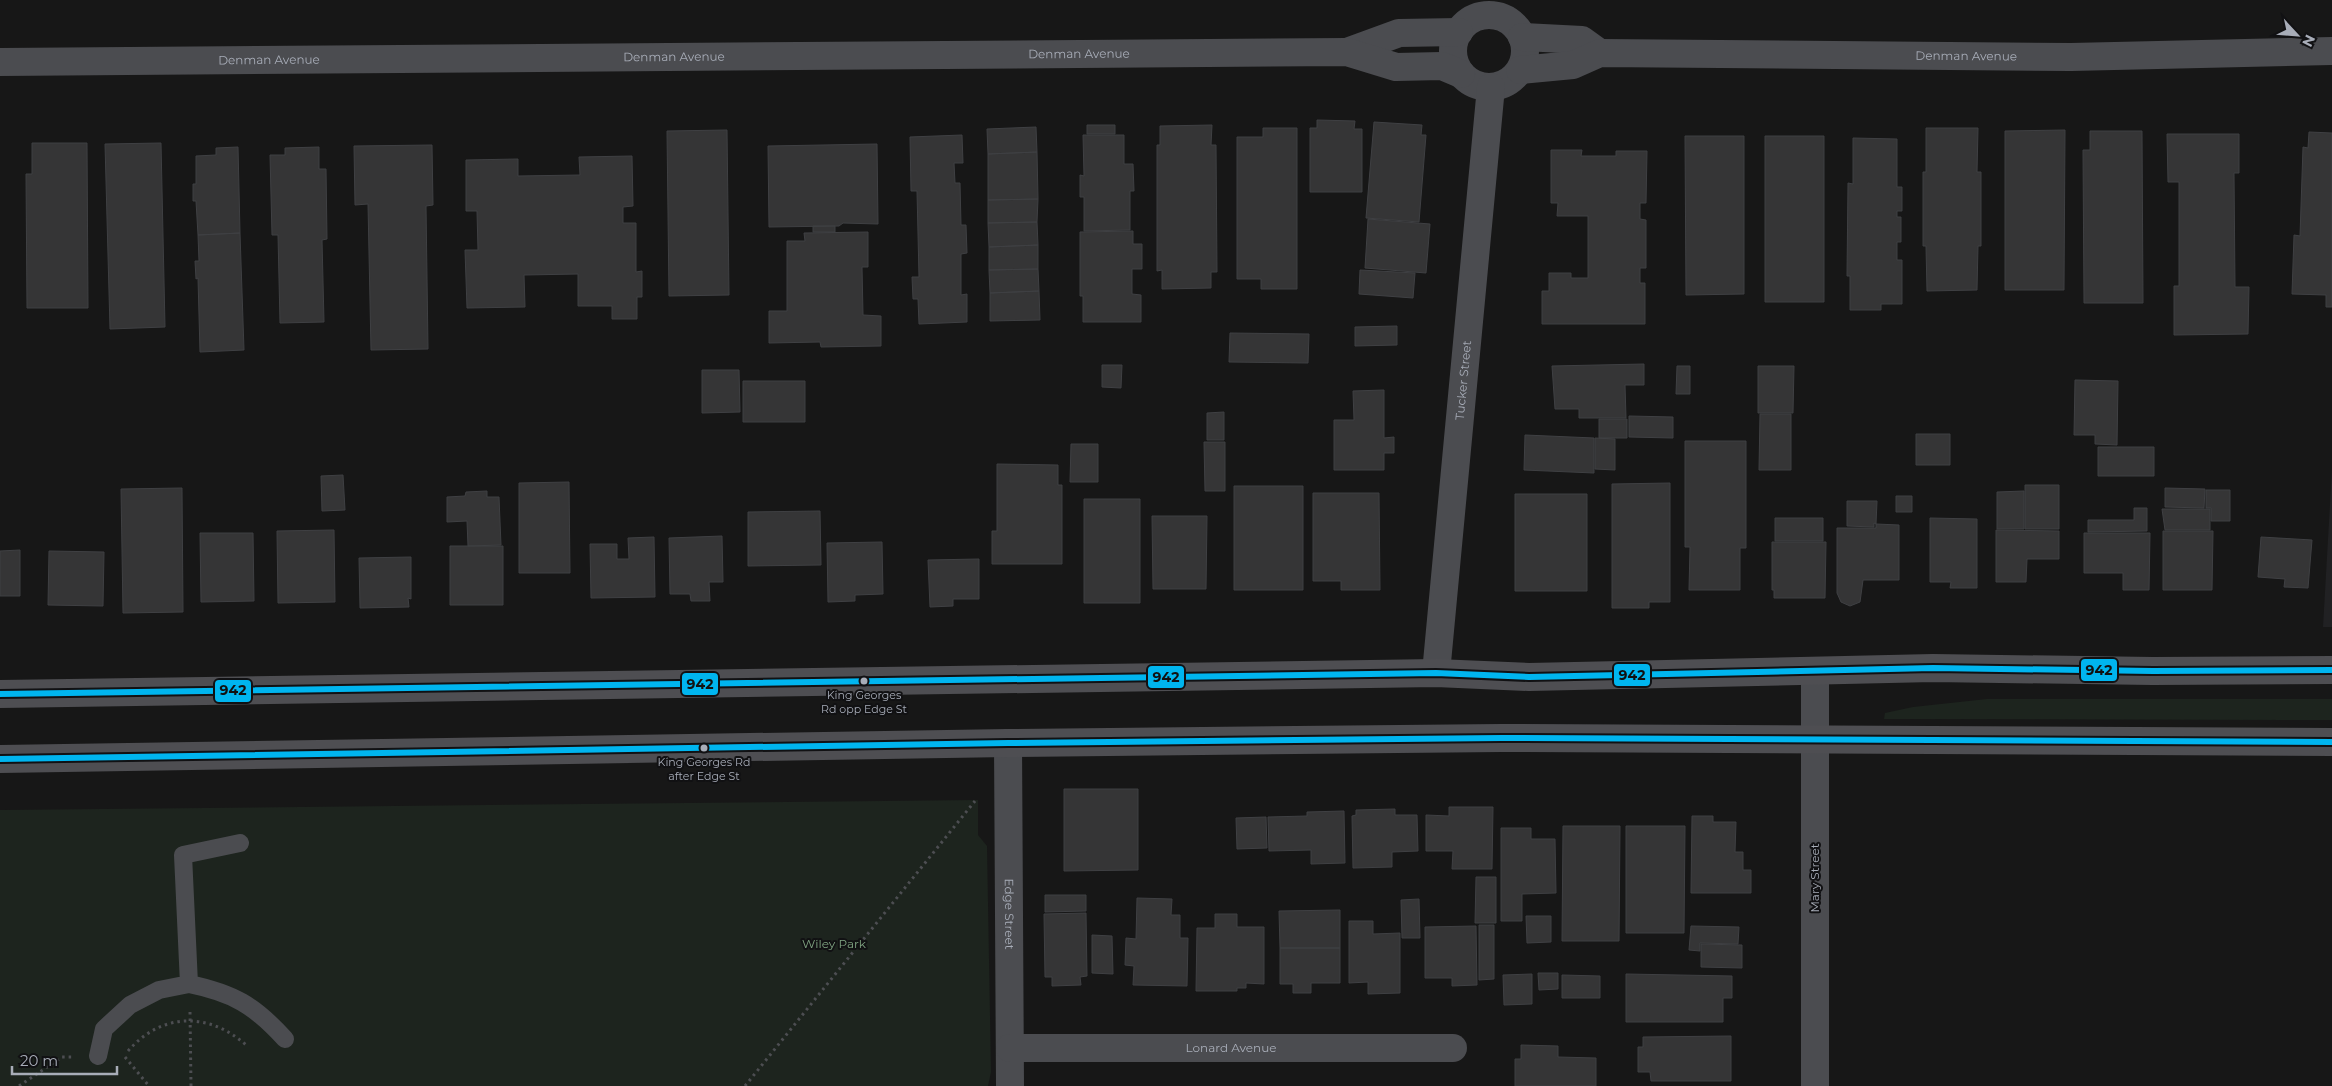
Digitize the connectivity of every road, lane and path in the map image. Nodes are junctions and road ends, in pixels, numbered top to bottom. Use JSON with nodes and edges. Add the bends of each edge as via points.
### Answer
{"nodes":[{"id":1,"x":1495,"y":8,"type":"edge"},
{"id":2,"x":1459,"y":32,"type":"junction"},
{"id":3,"x":1522,"y":37,"type":"junction"},
{"id":4,"x":2332,"y":51,"type":"edge"},
{"id":5,"x":1347,"y":52,"type":"junction"},
{"id":6,"x":1600,"y":53,"type":"junction"},
{"id":7,"x":0,"y":62,"type":"edge"},
{"id":8,"x":1520,"y":70,"type":"junction"},
{"id":9,"x":1461,"y":74,"type":"junction"},
{"id":10,"x":1491,"y":87,"type":"junction"},
{"id":11,"x":2332,"y":670,"type":"edge"},
{"id":12,"x":1815,"y":671,"type":"junction"},
{"id":13,"x":1436,"y":673,"type":"junction"},
{"id":14,"x":0,"y":694,"type":"edge"},
{"id":15,"x":1815,"y":738,"type":"junction"},
{"id":16,"x":2332,"y":742,"type":"edge"},
{"id":17,"x":1008,"y":743,"type":"junction"},
{"id":18,"x":0,"y":759,"type":"edge"},
{"id":19,"x":976,"y":799,"type":"dead end"},
{"id":20,"x":240,"y":843,"type":"dead end"},
{"id":21,"x":189,"y":984,"type":"junction"},
{"id":22,"x":190,"y":1021,"type":"junction"},
{"id":23,"x":285,"y":1039,"type":"dead end"},
{"id":24,"x":246,"y":1045,"type":"dead end"},
{"id":25,"x":1010,"y":1048,"type":"junction"},
{"id":26,"x":1453,"y":1048,"type":"dead end"},
{"id":27,"x":98,"y":1056,"type":"dead end"},
{"id":28,"x":124,"y":1056,"type":"dead end"},
{"id":29,"x":62,"y":1057,"type":"dead end"},
{"id":30,"x":19,"y":1086,"type":"edge"},
{"id":31,"x":191,"y":1086,"type":"edge"},
{"id":32,"x":745,"y":1086,"type":"edge"},
{"id":33,"x":1010,"y":1086,"type":"edge"},
{"id":34,"x":1815,"y":1086,"type":"edge"}],
"edges":[{"from":1,"to":2,"type":"street"},
{"from":1,"to":3,"type":"street"},
{"from":2,"to":5,"type":"street","name":"Denman Avenue","via":[[1400,33]]},
{"from":2,"to":9,"type":"street","via":[[1454,52]]},
{"from":3,"to":6,"type":"street","via":[[1582,40]]},
{"from":3,"to":8,"type":"street","via":[[1524,60]]},
{"from":4,"to":6,"type":"street","name":"Denman Avenue","via":[[2071,57]]},
{"from":5,"to":7,"type":"street","name":"Denman Avenue"},
{"from":5,"to":9,"type":"street","name":"Denman Avenue","via":[[1396,67],[1442,66]]},
{"from":6,"to":8,"type":"street","name":"Denman Avenue","via":[[1573,65]]},
{"from":8,"to":10,"type":"street","via":[[1507,82]]},
{"from":9,"to":10,"type":"street","via":[[1480,86]]},
{"from":10,"to":13,"type":"street","name":"Tucker Street"},
{"from":11,"to":12,"type":"highway","via":[[1933,668]]},
{"from":12,"to":13,"type":"highway","via":[[1529,677]]},
{"from":12,"to":15,"type":"street","name":"Mary Street"},
{"from":13,"to":14,"type":"highway"},
{"from":15,"to":16,"type":"highway"},
{"from":15,"to":17,"type":"highway"},
{"from":15,"to":34,"type":"street","name":"Mary Street"},
{"from":17,"to":18,"type":"highway"},
{"from":17,"to":25,"type":"street","name":"Edge Street"},
{"from":19,"to":32,"type":"path"},
{"from":20,"to":21,"type":"lane","via":[[183,855]]},
{"from":21,"to":22,"type":"path"},
{"from":21,"to":23,"type":"lane","via":[[220,990],[248,1005],[267,1019]]},
{"from":21,"to":27,"type":"lane","via":[[159,990],[130,1005],[104,1029]]},
{"from":22,"to":24,"type":"path","via":[[220,1027]]},
{"from":22,"to":28,"type":"path","via":[[173,1022],[152,1030]]},
{"from":22,"to":31,"type":"path"},
{"from":25,"to":26,"type":"street","name":"Lonard Avenue"},
{"from":25,"to":33,"type":"street","name":"Edge Street"},
{"from":29,"to":30,"type":"path"}]}
